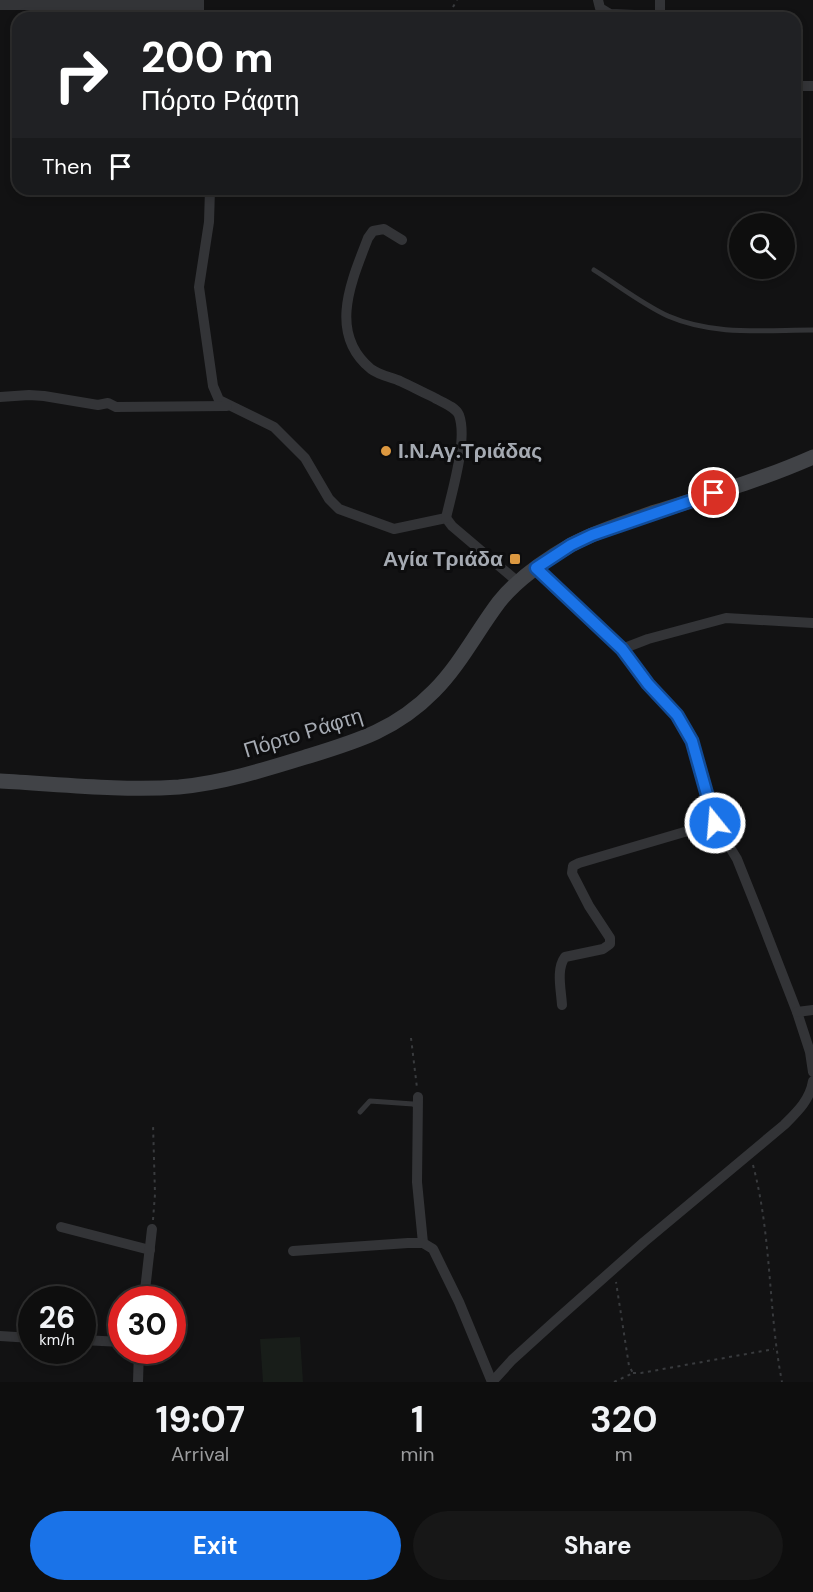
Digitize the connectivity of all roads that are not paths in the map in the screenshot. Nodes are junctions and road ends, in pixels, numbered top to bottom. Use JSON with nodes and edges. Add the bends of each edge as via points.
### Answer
{"nodes":[{"id":1,"x":598,"y":0,"type":"edge"},
{"id":2,"x":199,"y":3,"type":"edge"},
{"id":3,"x":0,"y":5,"type":"edge"},
{"id":4,"x":607,"y":12,"type":"edge"},
{"id":5,"x":210,"y":195,"type":"edge"},
{"id":6,"x":402,"y":240,"type":"dead end"},
{"id":7,"x":594,"y":270,"type":"dead end"},
{"id":8,"x":813,"y":330,"type":"edge"},
{"id":9,"x":0,"y":398,"type":"edge"},
{"id":10,"x":227,"y":406,"type":"junction"},
{"id":11,"x":813,"y":457,"type":"edge"},
{"id":12,"x":446,"y":518,"type":"junction"},
{"id":13,"x":536,"y":568,"type":"junction"},
{"id":14,"x":518,"y":582,"type":"junction"},
{"id":15,"x":813,"y":623,"type":"edge"},
{"id":16,"x":622,"y":649,"type":"junction"},
{"id":17,"x":0,"y":781,"type":"edge"},
{"id":18,"x":715,"y":823,"type":"junction"},
{"id":19,"x":562,"y":1005,"type":"dead end"},
{"id":20,"x":813,"y":1010,"type":"edge"},
{"id":21,"x":797,"y":1012,"type":"junction"},
{"id":22,"x":813,"y":1072,"type":"edge"},
{"id":23,"x":813,"y":1081,"type":"edge"},
{"id":24,"x":418,"y":1097,"type":"road end"},
{"id":25,"x":418,"y":1109,"type":"junction"},
{"id":26,"x":360,"y":1112,"type":"dead end"},
{"id":27,"x":61,"y":1227,"type":"dead end"},
{"id":28,"x":152,"y":1229,"type":"road end"},
{"id":29,"x":423,"y":1243,"type":"junction"},
{"id":30,"x":150,"y":1250,"type":"junction"},
{"id":31,"x":293,"y":1251,"type":"dead end"},
{"id":32,"x":146,"y":1286,"type":"edge"},
{"id":33,"x":0,"y":1336,"type":"edge"},
{"id":34,"x":18,"y":1337,"type":"edge"},
{"id":35,"x":139,"y":1364,"type":"edge"},
{"id":36,"x":138,"y":1382,"type":"edge"},
{"id":37,"x":492,"y":1382,"type":"edge"}],
"edges":[{"from":1,"to":4,"type":"street","via":[[600,8]]},
{"from":2,"to":3,"type":"street"},
{"from":5,"to":10,"type":"street","via":[[200,287],[213,386],[219,400]]},
{"from":6,"to":12,"type":"street","via":[[384,229],[373,231],[368,238],[348,294],[347,327],[359,357],[372,370],[421,391],[458,413],[462,439]]},
{"from":7,"to":8,"type":"lane","via":[[655,309],[696,326],[739,331]]},
{"from":9,"to":10,"type":"street","via":[[29,395],[127,407]]},
{"from":10,"to":12,"type":"street","via":[[274,427],[305,458],[339,509],[394,529]]},
{"from":11,"to":13,"type":"main road","name":"Πόρτο Ράφτη","via":[[602,531]]},
{"from":12,"to":14,"type":"street"},
{"from":13,"to":14,"type":"main road","name":"Πόρτο Ράφτη"},
{"from":13,"to":16,"type":"street"},
{"from":14,"to":17,"type":"main road","name":"Πόρτο Ράφτη","via":[[500,600],[435,690],[400,720],[358,741],[273,767],[182,786]]},
{"from":15,"to":16,"type":"street","via":[[726,618]]},
{"from":16,"to":18,"type":"street","via":[[677,715],[692,741]]},
{"from":18,"to":19,"type":"street","via":[[573,866],[572,873],[610,944],[565,957],[560,971]]},
{"from":18,"to":21,"type":"street","via":[[737,859]]},
{"from":20,"to":21,"type":"street"},
{"from":21,"to":22,"type":"street"},
{"from":23,"to":37,"type":"street","via":[[803,1107],[644,1242]]},
{"from":24,"to":25,"type":"street"},
{"from":25,"to":26,"type":"lane","via":[[412,1104],[375,1100]]},
{"from":25,"to":29,"type":"street","via":[[417,1182]]},
{"from":27,"to":30,"type":"street"},
{"from":28,"to":30,"type":"street"},
{"from":29,"to":31,"type":"street"},
{"from":29,"to":37,"type":"street","via":[[433,1249]]},
{"from":30,"to":32,"type":"street"},
{"from":33,"to":34,"type":"street"},
{"from":35,"to":36,"type":"street"}]}
